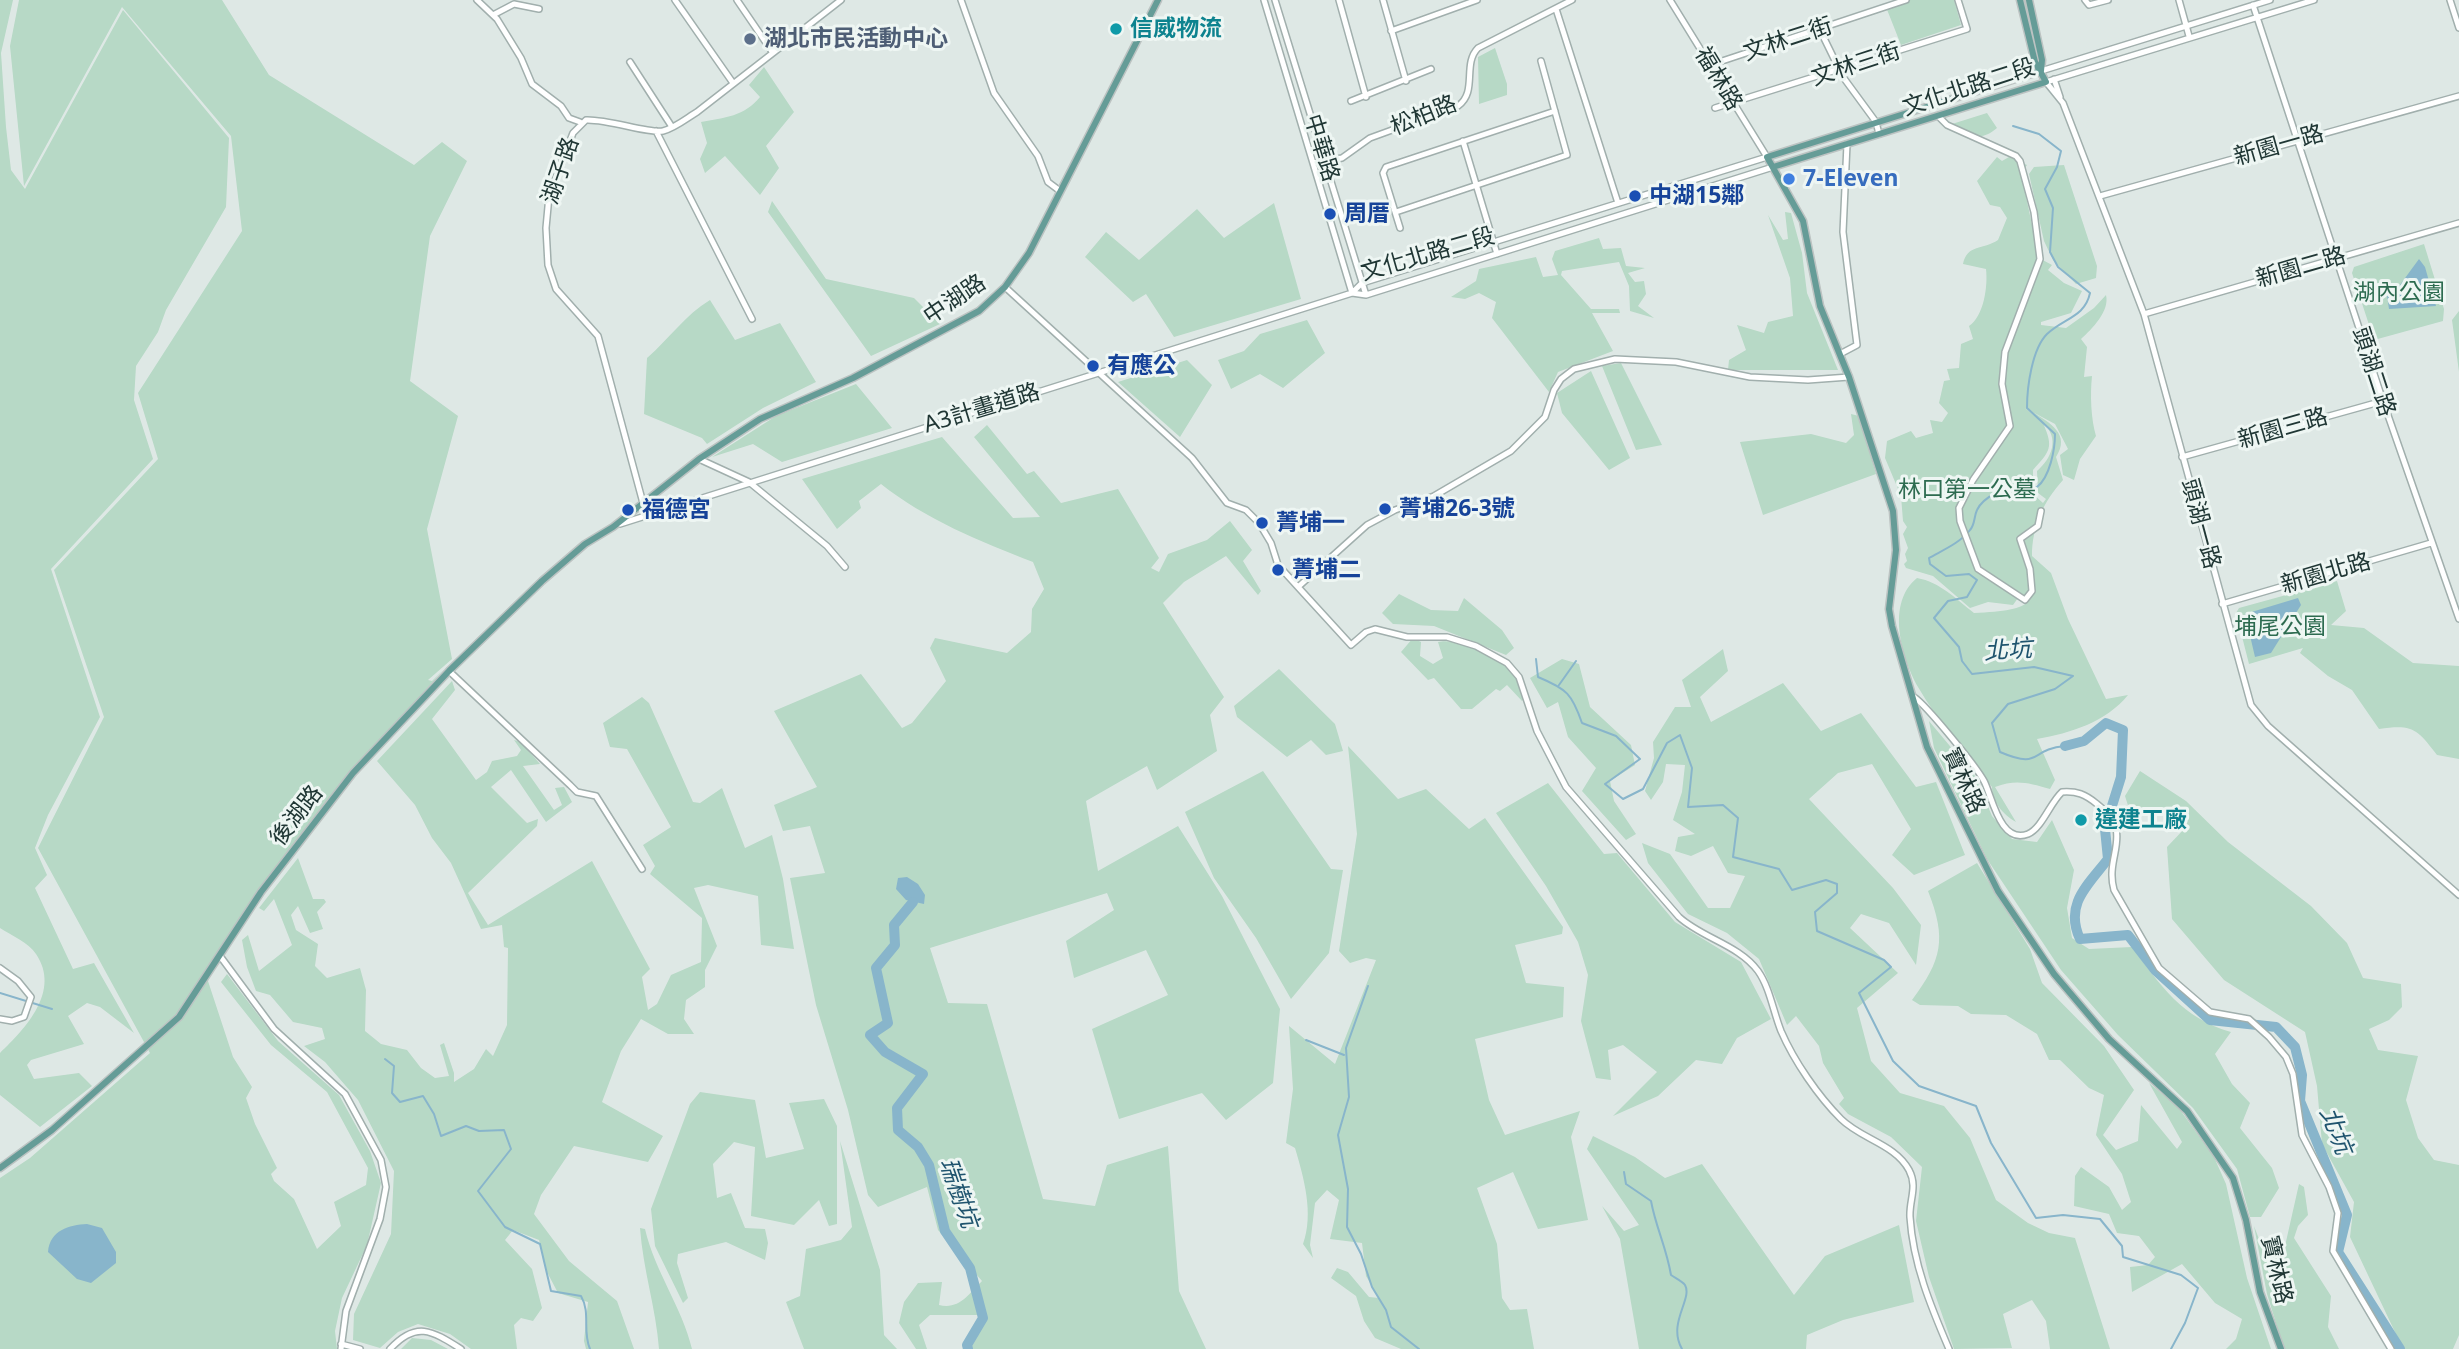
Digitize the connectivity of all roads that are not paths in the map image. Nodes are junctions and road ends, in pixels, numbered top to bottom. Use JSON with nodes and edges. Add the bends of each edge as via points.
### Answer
{"nodes":[{"id":1,"x":477,"y":0,"type":"edge"},
{"id":2,"x":675,"y":0,"type":"edge"},
{"id":3,"x":737,"y":0,"type":"edge"},
{"id":4,"x":841,"y":0,"type":"edge"},
{"id":5,"x":961,"y":0,"type":"edge"},
{"id":6,"x":1158,"y":0,"type":"edge"},
{"id":7,"x":1264,"y":0,"type":"edge"},
{"id":8,"x":1275,"y":0,"type":"edge"},
{"id":9,"x":1383,"y":0,"type":"edge"},
{"id":10,"x":1477,"y":0,"type":"edge"},
{"id":11,"x":1572,"y":0,"type":"edge"},
{"id":12,"x":1671,"y":0,"type":"edge"},
{"id":13,"x":1906,"y":0,"type":"edge"},
{"id":14,"x":1958,"y":0,"type":"edge"},
{"id":15,"x":2020,"y":0,"type":"edge"},
{"id":16,"x":2029,"y":0,"type":"edge"},
{"id":17,"x":2085,"y":0,"type":"edge"},
{"id":18,"x":2108,"y":0,"type":"edge"},
{"id":19,"x":2179,"y":0,"type":"edge"},
{"id":20,"x":2270,"y":0,"type":"edge"},
{"id":21,"x":2314,"y":0,"type":"edge"},
{"id":22,"x":2450,"y":0,"type":"edge"},
{"id":23,"x":1341,"y":1,"type":"edge"},
{"id":24,"x":2253,"y":5,"type":"junction"},
{"id":25,"x":540,"y":9,"type":"dead end"},
{"id":26,"x":1556,"y":9,"type":"junction"},
{"id":27,"x":493,"y":15,"type":"junction"},
{"id":28,"x":2257,"y":16,"type":"junction"},
{"id":29,"x":2186,"y":25,"type":"junction"},
{"id":30,"x":2459,"y":28,"type":"edge"},
{"id":31,"x":1820,"y":30,"type":"junction"},
{"id":32,"x":1391,"y":31,"type":"junction"},
{"id":33,"x":2189,"y":36,"type":"junction"},
{"id":34,"x":773,"y":53,"type":"junction"},
{"id":35,"x":1541,"y":61,"type":"dead end"},
{"id":36,"x":630,"y":62,"type":"dead end"},
{"id":37,"x":1710,"y":65,"type":"junction"},
{"id":38,"x":1431,"y":69,"type":"dead end"},
{"id":39,"x":1840,"y":71,"type":"junction"},
{"id":40,"x":2041,"y":71,"type":"junction"},
{"id":41,"x":1406,"y":81,"type":"junction"},
{"id":42,"x":2050,"y":81,"type":"junction"},
{"id":43,"x":733,"y":83,"type":"junction"},
{"id":44,"x":2459,"y":96,"type":"edge"},
{"id":45,"x":1366,"y":97,"type":"junction"},
{"id":46,"x":1351,"y":102,"type":"dead end"},
{"id":47,"x":1733,"y":102,"type":"junction"},
{"id":48,"x":1715,"y":108,"type":"dead end"},
{"id":49,"x":1555,"y":111,"type":"junction"},
{"id":50,"x":1938,"y":116,"type":"junction"},
{"id":51,"x":580,"y":122,"type":"junction"},
{"id":52,"x":1876,"y":122,"type":"junction"},
{"id":53,"x":672,"y":127,"type":"junction"},
{"id":54,"x":656,"y":131,"type":"junction"},
{"id":55,"x":1879,"y":134,"type":"junction"},
{"id":56,"x":1463,"y":141,"type":"junction"},
{"id":57,"x":2297,"y":141,"type":"junction"},
{"id":58,"x":1847,"y":144,"type":"junction"},
{"id":59,"x":1767,"y":157,"type":"junction"},
{"id":60,"x":1325,"y":162,"type":"junction"},
{"id":61,"x":1313,"y":163,"type":"junction"},
{"id":62,"x":1773,"y":167,"type":"junction"},
{"id":63,"x":1477,"y":186,"type":"junction"},
{"id":64,"x":1060,"y":191,"type":"junction"},
{"id":65,"x":2100,"y":196,"type":"junction"},
{"id":66,"x":1618,"y":203,"type":"junction"},
{"id":67,"x":1396,"y":212,"type":"junction"},
{"id":68,"x":2459,"y":223,"type":"edge"},
{"id":69,"x":1400,"y":228,"type":"dead end"},
{"id":70,"x":1494,"y":242,"type":"junction"},
{"id":71,"x":1497,"y":254,"type":"junction"},
{"id":72,"x":2336,"y":259,"type":"junction"},
{"id":73,"x":1362,"y":283,"type":"junction"},
{"id":74,"x":1005,"y":287,"type":"junction"},
{"id":75,"x":1352,"y":293,"type":"junction"},
{"id":76,"x":1366,"y":295,"type":"junction"},
{"id":77,"x":2144,"y":314,"type":"junction"},
{"id":78,"x":752,"y":319,"type":"dead end"},
{"id":79,"x":1840,"y":354,"type":"junction"},
{"id":80,"x":1098,"y":372,"type":"junction"},
{"id":81,"x":1849,"y":377,"type":"junction"},
{"id":82,"x":2383,"y":401,"type":"junction"},
{"id":83,"x":2182,"y":457,"type":"junction"},
{"id":84,"x":699,"y":459,"type":"junction"},
{"id":85,"x":749,"y":482,"type":"junction"},
{"id":86,"x":643,"y":503,"type":"junction"},
{"id":87,"x":2041,"y":511,"type":"dead end"},
{"id":88,"x":613,"y":527,"type":"junction"},
{"id":89,"x":2431,"y":543,"type":"junction"},
{"id":90,"x":845,"y":567,"type":"dead end"},
{"id":91,"x":1298,"y":587,"type":"junction"},
{"id":92,"x":2222,"y":604,"type":"junction"},
{"id":93,"x":2459,"y":619,"type":"edge"},
{"id":94,"x":449,"y":671,"type":"junction"},
{"id":95,"x":1914,"y":697,"type":"junction"},
{"id":96,"x":642,"y":869,"type":"dead end"},
{"id":97,"x":2459,"y":894,"type":"edge"},
{"id":98,"x":220,"y":956,"type":"junction"},
{"id":99,"x":0,"y":968,"type":"edge"},
{"id":100,"x":0,"y":1019,"type":"edge"},
{"id":101,"x":0,"y":1168,"type":"edge"},
{"id":102,"x":341,"y":1347,"type":"edge"},
{"id":103,"x":360,"y":1349,"type":"edge"},
{"id":104,"x":390,"y":1349,"type":"edge"},
{"id":105,"x":461,"y":1349,"type":"edge"},
{"id":106,"x":1949,"y":1349,"type":"edge"},
{"id":107,"x":2281,"y":1349,"type":"edge"},
{"id":108,"x":2391,"y":1349,"type":"edge"}],
"edges":[{"from":1,"to":27,"type":"street"},
{"from":2,"to":43,"type":"street"},
{"from":3,"to":34,"type":"street"},
{"from":4,"to":34,"type":"street","name":"湖子路"},
{"from":5,"to":64,"type":"street","via":[[994,93],[1038,156],[1048,182]]},
{"from":6,"to":64,"type":"main road","name":"中湖路"},
{"from":7,"to":61,"type":"street","name":"中華路"},
{"from":8,"to":60,"type":"street","name":"中華路"},
{"from":9,"to":32,"type":"street"},
{"from":10,"to":32,"type":"street"},
{"from":11,"to":26,"type":"street","name":"松柏路"},
{"from":12,"to":37,"type":"street","name":"福林路"},
{"from":13,"to":31,"type":"street","name":"文林二街"},
{"from":14,"to":39,"type":"street","name":"文林三街","via":[[1967,29]]},
{"from":15,"to":40,"type":"main road"},
{"from":16,"to":40,"type":"main road"},
{"from":17,"to":18,"type":"street","via":[[2089,5]]},
{"from":19,"to":29,"type":"street"},
{"from":20,"to":24,"type":"street","name":"文化北路二段"},
{"from":21,"to":28,"type":"street","name":"文化北路二段"},
{"from":22,"to":30,"type":"street"},
{"from":23,"to":45,"type":"street"},
{"from":24,"to":28,"type":"street","name":"頭湖二路"},
{"from":24,"to":29,"type":"street","name":"文化北路二段"},
{"from":25,"to":27,"type":"street","via":[[514,4]]},
{"from":26,"to":60,"type":"street","name":"松柏路","via":[[1478,48],[1471,57],[1468,96],[1458,106],[1370,138],[1342,158]]},
{"from":26,"to":66,"type":"street"},
{"from":27,"to":51,"type":"street","via":[[532,84],[569,118]]},
{"from":28,"to":33,"type":"street","name":"文化北路二段"},
{"from":28,"to":57,"type":"street","name":"頭湖二路"},
{"from":29,"to":33,"type":"street"},
{"from":29,"to":40,"type":"street","name":"文化北路二段"},
{"from":31,"to":37,"type":"street","name":"文林二街"},
{"from":31,"to":39,"type":"street"},
{"from":32,"to":41,"type":"street"},
{"from":33,"to":42,"type":"street","name":"文化北路二段"},
{"from":34,"to":43,"type":"street","name":"湖子路"},
{"from":35,"to":49,"type":"street"},
{"from":36,"to":53,"type":"street"},
{"from":37,"to":47,"type":"street","name":"福林路"},
{"from":38,"to":41,"type":"street"},
{"from":39,"to":47,"type":"street","name":"文林三街"},
{"from":39,"to":52,"type":"street"},
{"from":40,"to":42,"type":"main road"},
{"from":40,"to":52,"type":"main road","name":"文化北路二段"},
{"from":41,"to":45,"type":"street"},
{"from":42,"to":50,"type":"main road","name":"文化北路二段"},
{"from":42,"to":65,"type":"street","name":"頭湖一路"},
{"from":43,"to":53,"type":"street","name":"湖子路"},
{"from":44,"to":57,"type":"street","name":"新園一路"},
{"from":45,"to":46,"type":"street"},
{"from":47,"to":48,"type":"street","name":"文林三街"},
{"from":47,"to":59,"type":"street","name":"福林路"},
{"from":49,"to":56,"type":"street"},
{"from":49,"to":63,"type":"street","via":[[1568,153],[1565,157]]},
{"from":50,"to":55,"type":"main road","name":"文化北路二段"},
{"from":50,"to":87,"type":"street","via":[[1947,125],[1997,145],[2020,161],[2034,212],[2040,259],[2005,352],[2001,384],[2010,426],[1959,508],[1978,569],[2025,600],[2032,591],[2020,539],[2038,526]]},
{"from":51,"to":54,"type":"street","name":"湖子路","via":[[613,121]]},
{"from":51,"to":86,"type":"street","name":"湖子路","via":[[549,197],[548,265],[556,289],[598,337]]},
{"from":52,"to":55,"type":"street"},
{"from":52,"to":59,"type":"main road","name":"文化北路二段"},
{"from":53,"to":54,"type":"street","name":"湖子路"},
{"from":54,"to":78,"type":"street"},
{"from":55,"to":58,"type":"main road","name":"文化北路二段"},
{"from":56,"to":63,"type":"street"},
{"from":56,"to":67,"type":"street","via":[[1386,167],[1383,173]]},
{"from":57,"to":65,"type":"street","name":"新園一路"},
{"from":57,"to":72,"type":"street","name":"頭湖二路"},
{"from":58,"to":62,"type":"main road","name":"文化北路二段"},
{"from":58,"to":79,"type":"street","via":[[1843,232],[1857,345]]},
{"from":59,"to":62,"type":"main road","name":"寶林路"},
{"from":59,"to":66,"type":"street","name":"文化北路二段"},
{"from":60,"to":61,"type":"street","name":"松柏路"},
{"from":60,"to":73,"type":"street","name":"中華路"},
{"from":61,"to":75,"type":"street","name":"中華路"},
{"from":62,"to":71,"type":"street","name":"文化北路二段"},
{"from":62,"to":79,"type":"main road","name":"寶林路","via":[[1803,221],[1815,291]]},
{"from":63,"to":67,"type":"street"},
{"from":63,"to":70,"type":"street"},
{"from":64,"to":74,"type":"main road","name":"中湖路","via":[[1029,253]]},
{"from":65,"to":77,"type":"street","name":"頭湖一路"},
{"from":66,"to":70,"type":"street","name":"文化北路二段"},
{"from":67,"to":69,"type":"street"},
{"from":68,"to":72,"type":"street","name":"新園二路"},
{"from":70,"to":71,"type":"street"},
{"from":70,"to":73,"type":"street","name":"文化北路二段"},
{"from":71,"to":76,"type":"street","name":"文化北路二段"},
{"from":72,"to":77,"type":"street","name":"新園二路"},
{"from":72,"to":82,"type":"street","name":"頭湖二路"},
{"from":73,"to":75,"type":"street","name":"文化北路二段"},
{"from":73,"to":76,"type":"street","name":"中華路"},
{"from":74,"to":80,"type":"street"},
{"from":74,"to":84,"type":"main road","name":"中湖路","via":[[959,323],[853,378],[774,411]]},
{"from":75,"to":76,"type":"street","name":"文化北路二段"},
{"from":75,"to":80,"type":"street","name":"A3計畫道路"},
{"from":77,"to":83,"type":"street","name":"頭湖一路"},
{"from":79,"to":81,"type":"main road","name":"寶林路"},
{"from":80,"to":85,"type":"street","name":"A3計畫道路"},
{"from":80,"to":91,"type":"street","via":[[1192,458],[1227,503],[1246,510],[1259,523],[1278,565]]},
{"from":81,"to":91,"type":"street","via":[[1750,377],[1676,362],[1615,359],[1574,369],[1561,379],[1545,417],[1511,451],[1434,496],[1367,525]]},
{"from":81,"to":95,"type":"main road","name":"寶林路","via":[[1893,511],[1896,550],[1889,609]]},
{"from":82,"to":83,"type":"street","name":"新園三路"},
{"from":82,"to":89,"type":"street","name":"頭湖二路"},
{"from":83,"to":92,"type":"street","name":"頭湖一路"},
{"from":84,"to":85,"type":"street"},
{"from":84,"to":86,"type":"main road","name":"中湖路"},
{"from":85,"to":88,"type":"street","name":"A3計畫道路"},
{"from":85,"to":90,"type":"street","via":[[827,546]]},
{"from":86,"to":88,"type":"main road","name":"後湖路"},
{"from":88,"to":94,"type":"main road","name":"後湖路","via":[[570,556]]},
{"from":89,"to":92,"type":"street","name":"新園北路"},
{"from":89,"to":93,"type":"street","name":"頭湖二路"},
{"from":91,"to":106,"type":"street","via":[[1351,645],[1375,629],[1407,637],[1447,638],[1493,654],[1515,669],[1537,731],[1566,787],[1679,917],[1752,964],[1766,986],[1783,1035],[1822,1093],[1842,1119],[1885,1146],[1909,1170],[1914,1193],[1910,1215],[1919,1268]]},
{"from":92,"to":97,"type":"street","name":"頭湖一路","via":[[2246,692],[2258,717]]},
{"from":94,"to":96,"type":"street","via":[[577,792],[596,796]]},
{"from":94,"to":98,"type":"main road","name":"後湖路","via":[[335,795],[261,892]]},
{"from":95,"to":107,"type":"main road","name":"寶林路","via":[[1932,758],[2014,916],[2054,974],[2109,1039],[2187,1111],[2233,1178],[2260,1292]]},
{"from":95,"to":108,"type":"street","via":[[1984,781],[1991,806],[2017,835],[2035,829],[2062,792],[2078,791],[2109,812],[2119,837],[2111,881],[2151,957],[2210,1012],[2249,1020],[2286,1057],[2302,1135],[2338,1213],[2333,1251]]},
{"from":98,"to":101,"type":"main road","name":"後湖路","via":[[168,1030],[52,1130]]},
{"from":98,"to":102,"type":"street","via":[[274,1029],[345,1094],[381,1160],[386,1187],[380,1219],[346,1311]]},
{"from":99,"to":100,"type":"street","via":[[31,997],[24,1017]]},
{"from":102,"to":103,"type":"street"},
{"from":104,"to":105,"type":"street","via":[[411,1331],[421,1330]]}]}
